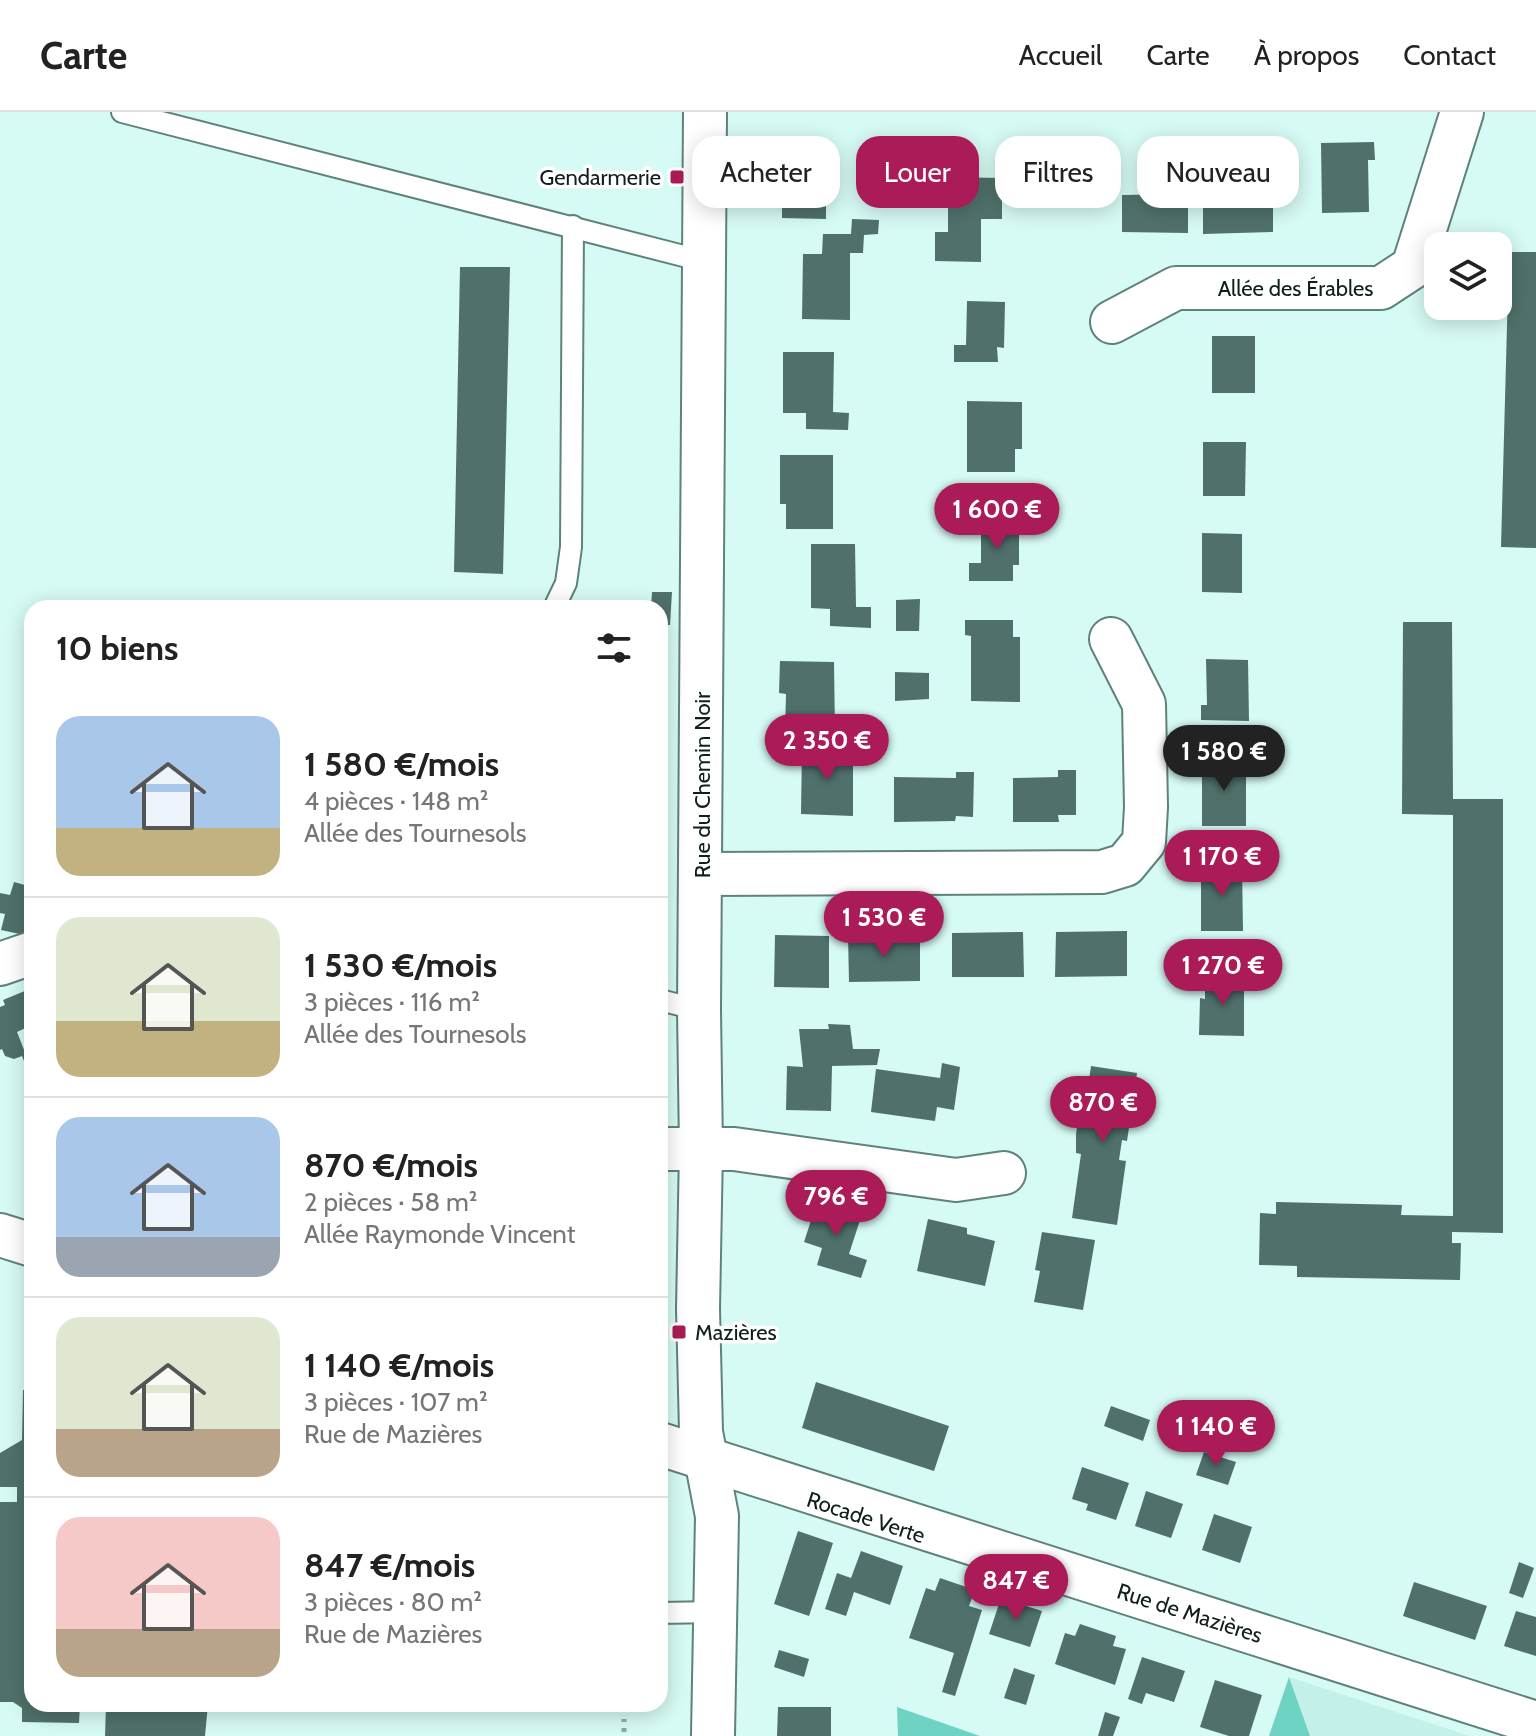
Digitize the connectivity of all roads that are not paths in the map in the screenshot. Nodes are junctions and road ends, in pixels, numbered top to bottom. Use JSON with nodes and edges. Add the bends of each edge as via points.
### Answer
{"nodes":[{"id":1,"x":122,"y":112,"type":"edge"},
{"id":2,"x":705,"y":112,"type":"edge"},
{"id":3,"x":1462,"y":112,"type":"edge"},
{"id":4,"x":573,"y":226,"type":"junction"},
{"id":5,"x":703,"y":261,"type":"junction"},
{"id":6,"x":1112,"y":322,"type":"dead end"},
{"id":7,"x":558,"y":600,"type":"edge"},
{"id":8,"x":1111,"y":639,"type":"dead end"},
{"id":9,"x":701,"y":874,"type":"junction"},
{"id":10,"x":24,"y":956,"type":"edge"},
{"id":11,"x":0,"y":964,"type":"edge"},
{"id":12,"x":680,"y":1005,"type":"edge"},
{"id":13,"x":668,"y":1149,"type":"edge"},
{"id":14,"x":701,"y":1149,"type":"junction"},
{"id":15,"x":1004,"y":1173,"type":"dead end"},
{"id":16,"x":0,"y":1235,"type":"edge"},
{"id":17,"x":24,"y":1242,"type":"edge"},
{"id":18,"x":668,"y":1447,"type":"edge"},
{"id":19,"x":705,"y":1459,"type":"junction"},
{"id":20,"x":715,"y":1612,"type":"junction"},
{"id":21,"x":668,"y":1613,"type":"edge"},
{"id":22,"x":1536,"y":1723,"type":"edge"},
{"id":23,"x":713,"y":1736,"type":"edge"}],
"edges":[{"from":1,"to":4,"type":"lane"},
{"from":2,"to":5,"type":"street","name":"Rue du Chemin Noir"},
{"from":3,"to":6,"type":"street","name":"Allée des Érables","via":[[1413,267],[1381,288],[1176,288]]},
{"from":4,"to":5,"type":"lane"},
{"from":4,"to":7,"type":"lane","via":[[571,547]]},
{"from":5,"to":9,"type":"street","name":"Rue du Chemin Noir"},
{"from":8,"to":9,"type":"street","via":[[1144,704],[1144,842],[1125,865],[1102,872]]},
{"from":9,"to":12,"type":"street","name":"Rue du Chemin Noir"},
{"from":10,"to":11,"type":"street"},
{"from":12,"to":14,"type":"street","name":"Rue du Chemin Noir"},
{"from":13,"to":14,"type":"street"},
{"from":14,"to":15,"type":"street","via":[[956,1180]]},
{"from":14,"to":19,"type":"street","name":"Rue du Chemin Noir","via":[[698,1309]]},
{"from":16,"to":17,"type":"street"},
{"from":18,"to":19,"type":"street","name":"Rue de Mazières"},
{"from":19,"to":20,"type":"street","name":"Rue du Chemin Noir","via":[[717,1516]]},
{"from":19,"to":22,"type":"street","name":"Rue de Mazières"},
{"from":20,"to":21,"type":"lane"},
{"from":20,"to":23,"type":"street","name":"Rue du Chemin Noir"}]}
